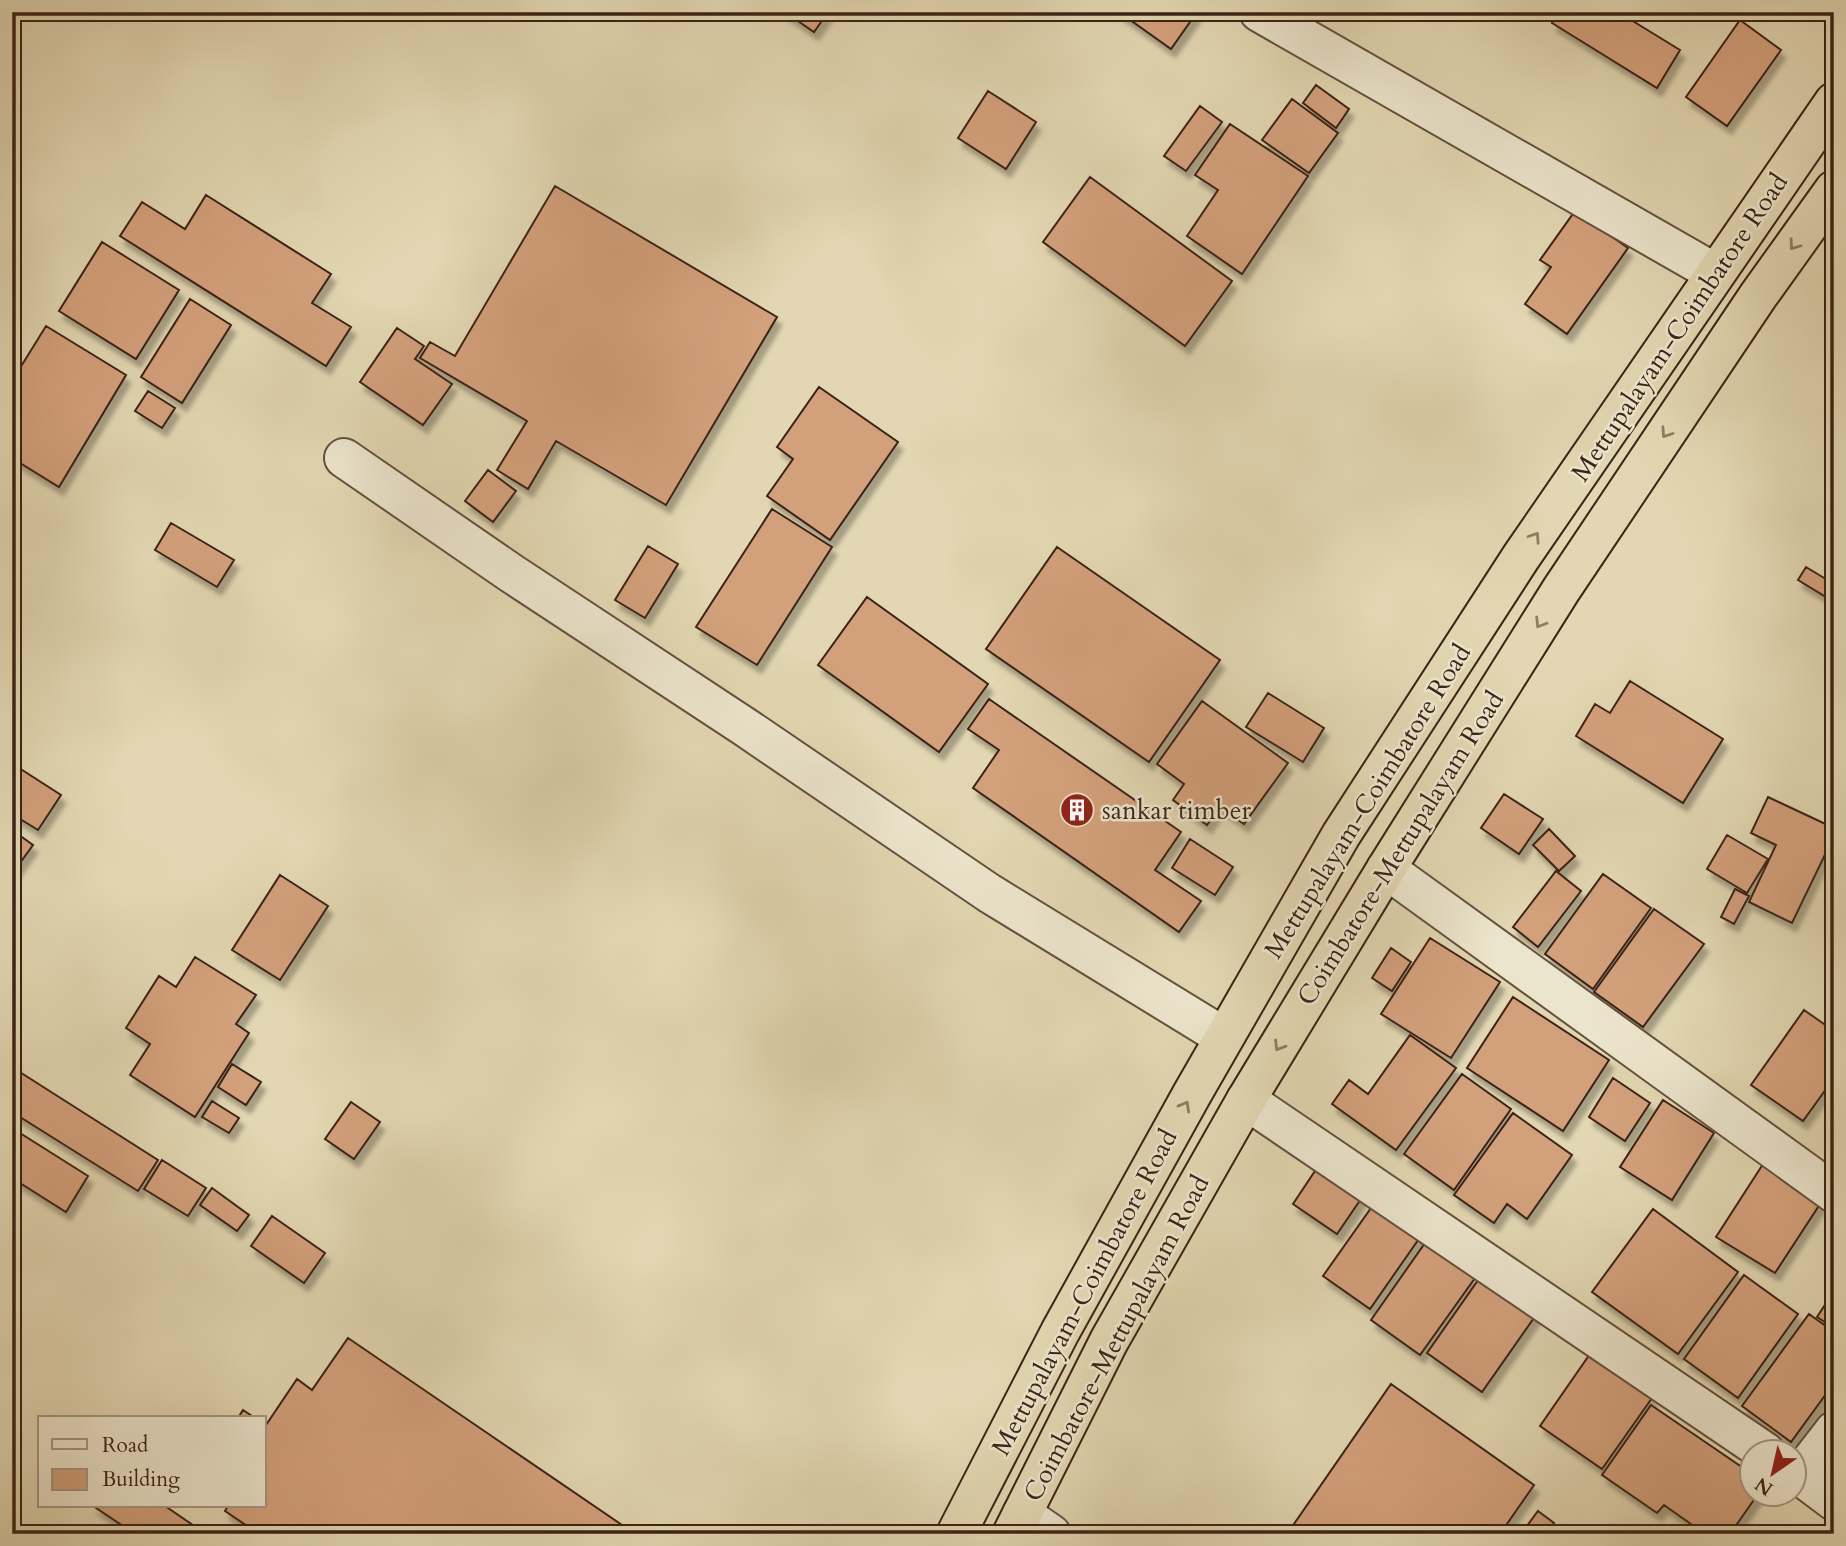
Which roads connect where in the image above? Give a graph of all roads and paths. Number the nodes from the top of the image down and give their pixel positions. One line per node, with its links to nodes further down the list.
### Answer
1 (1259, 12): 4 (street)
2 (1834, 102): 4 (highway, Mettupalayam-Coimbatore Road)
3 (1834, 190): 6 (highway, Coimbatore-Mettupalayam Road, one-way to 6)
4 (1715, 273): 7 (highway, Mettupalayam-Coimbatore Road, one-way to 4)
5 (344, 458): 7 (street)
6 (1386, 869): 8 (highway, Coimbatore-Mettupalayam Road, one-way to 8); 9 (street)
7 (1224, 1038): 16 (highway, Mettupalayam-Coimbatore Road, one-way to 7)
8 (1246, 1100): 11 (street); 15 (highway, Coimbatore-Mettupalayam Road)
9 (1834, 1193)
10 (1834, 1430): 12 (street)
11 (1746, 1438)
12 (1808, 1460)
13 (1808, 1481): 14 (street)
14 (1834, 1501)
15 (1028, 1527)
16 (956, 1534)

